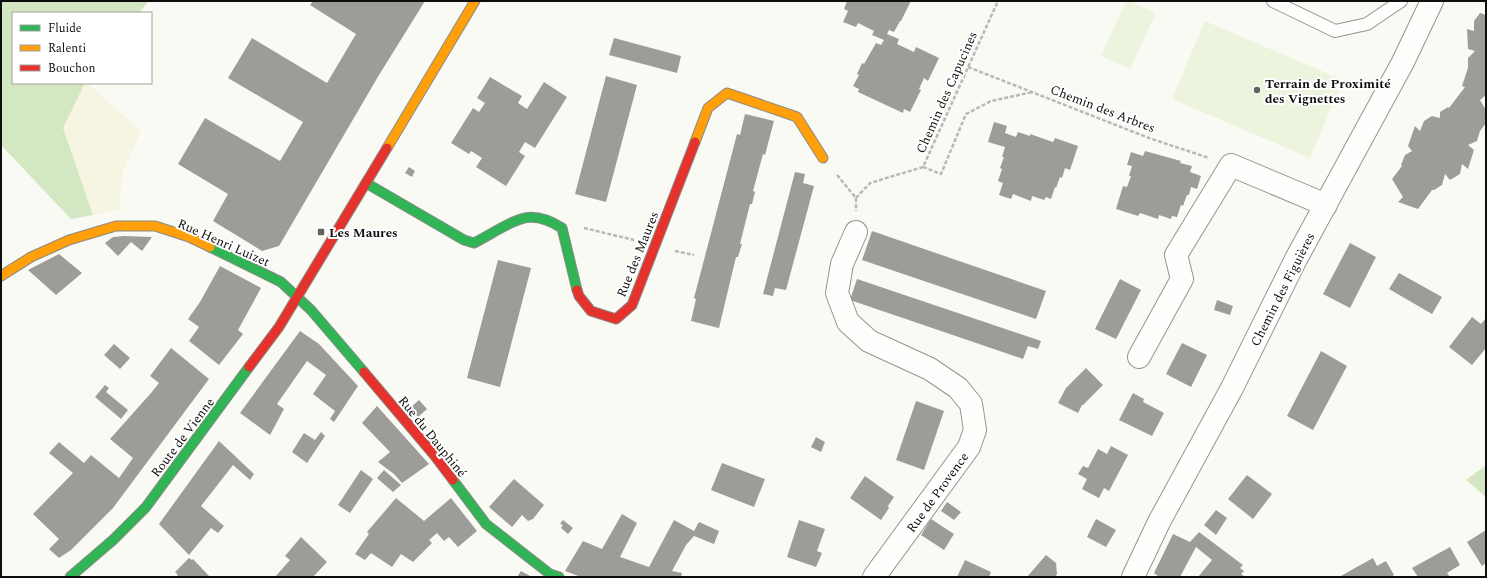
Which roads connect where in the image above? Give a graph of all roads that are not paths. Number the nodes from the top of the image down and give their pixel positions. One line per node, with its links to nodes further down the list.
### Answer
1 (475, 1): 6 (street, Route de Vienne)
2 (1272, 1): 3 (lane)
3 (1401, 1)
4 (1432, 1): 7 (street, Chemin des Figuières)
5 (823, 158): 6 (street, Rue des Maures)
6 (366, 183): 10 (street, Route de Vienne)
7 (1326, 205): 11 (street); 15 (street, Chemin des Figuières)
8 (856, 232): 14 (street, Rue de Provence)
9 (1, 276): 10 (street, Rue Henri Luizet)
10 (298, 296): 12 (street, Route de Vienne); 13 (street, Rue du Dauphiné)
11 (1139, 357)
12 (70, 577)
13 (559, 577)
14 (874, 577)
15 (1134, 577)

